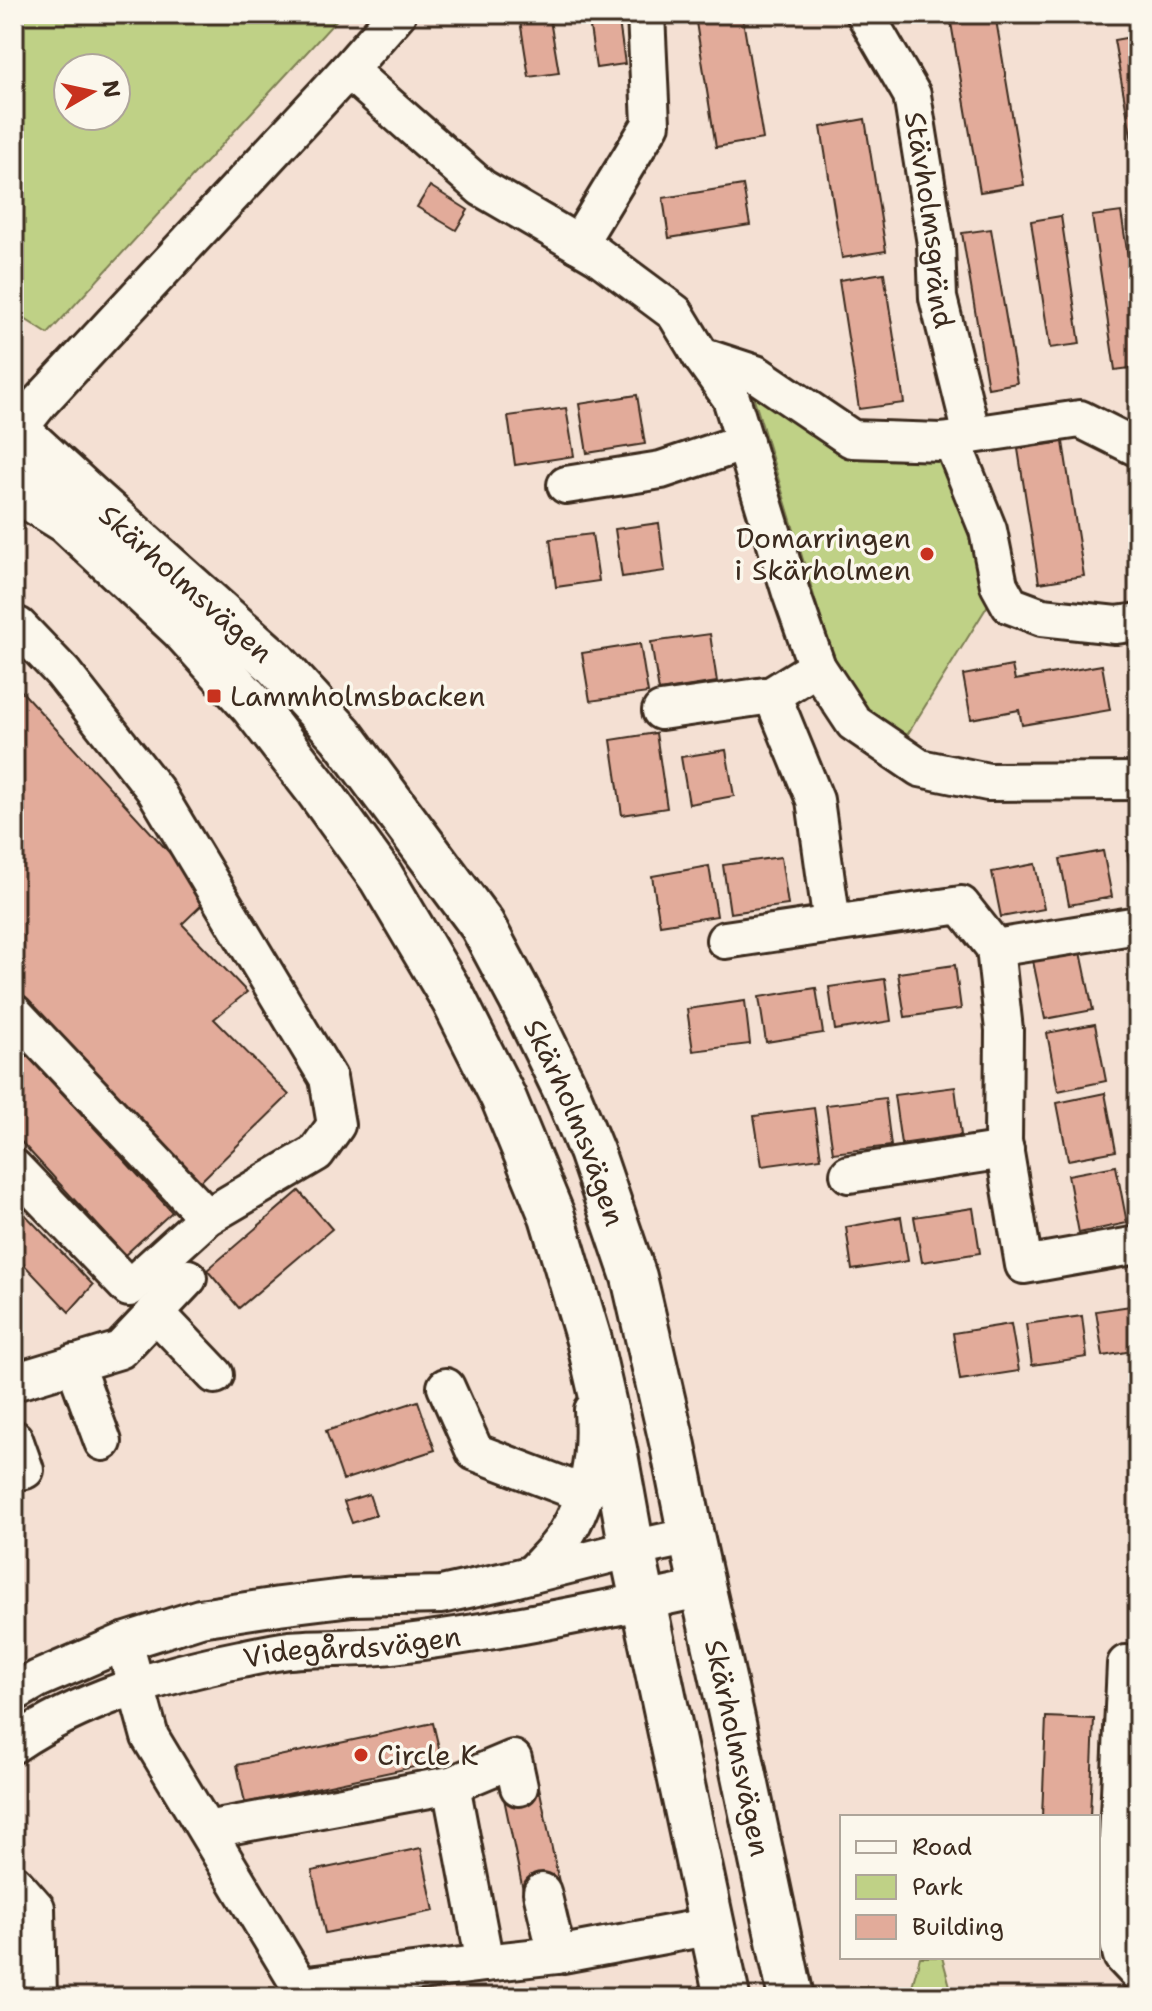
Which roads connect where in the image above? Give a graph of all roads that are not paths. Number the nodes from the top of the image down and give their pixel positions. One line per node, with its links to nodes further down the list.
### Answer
1 (397, 14): 4 (street)
2 (646, 14): 5 (street)
3 (865, 14): 8 (street, Stävholmsgränd)
4 (348, 70): 5 (street); 7 (street)
5 (578, 244): 6 (street)
6 (701, 356): 8 (street); 9 (street)
7 (15, 431): 38 (main road, Skärholmsvägen)
8 (962, 438): 10 (street); 13 (street, Stävholmsgränd)
9 (745, 442): 11 (street); 15 (street)
10 (1138, 448)
11 (566, 485)
12 (14, 488): 31 (main road, Skärholmsvägen)
13 (1138, 622)
14 (14, 625): 27 (street)
15 (817, 667): 16 (street); 18 (street)
16 (772, 695): 17 (street); 19 (street)
17 (661, 711)
18 (1138, 781)
19 (832, 924): 21 (street); 22 (street)
20 (1138, 925): 22 (street)
21 (725, 940)
22 (995, 948): 24 (street)
23 (14, 1013): 27 (street)
24 (1005, 1150): 26 (street); 28 (street)
25 (14, 1168): 27 (street)
26 (849, 1174)
27 (207, 1217)
28 (1138, 1245)
29 (188, 1278): 30 (street)
30 (155, 1312): 32 (street); 33 (street)
31 (589, 1340): 37 (street); 39 (main road, Skärholmsvägen)
32 (74, 1363): 34 (street); 36 (street)
33 (215, 1375)
34 (14, 1382)
35 (446, 1387): 37 (street)
36 (103, 1442)
37 (585, 1494): 40 (street)
38 (691, 1536): 39 (street, Videgårdsvägen); 41 (main road, Skärholmsvägen)
39 (632, 1549): 40 (street, Videgårdsvägen); 42 (main road, Skärholmsvägen)
40 (532, 1574): 43 (street, Videgårdsvägen)
41 (704, 1588): 42 (street, Videgårdsvägen); 59 (main road, Skärholmsvägen)
42 (643, 1601): 45 (street, Videgårdsvägen); 53 (main road, Skärholmsvägen)
43 (124, 1642): 45 (street); 46 (street, Videgårdsvägen)
44 (1126, 1664): 56 (street)
45 (137, 1686): 47 (street, Videgårdsvägen); 50 (street)
46 (14, 1693)
47 (14, 1744)
48 (451, 1785): 49 (street); 50 (street); 55 (street)
49 (519, 1787)
50 (206, 1830): 55 (street)
51 (14, 1883): 57 (street)
52 (542, 1892): 54 (street)
53 (712, 1926): 54 (street); 58 (main road, Skärholmsvägen)
54 (557, 1955): 55 (street)
55 (485, 1963)
56 (1138, 1973)
57 (38, 1997)
58 (727, 1997)
59 (791, 1997)

